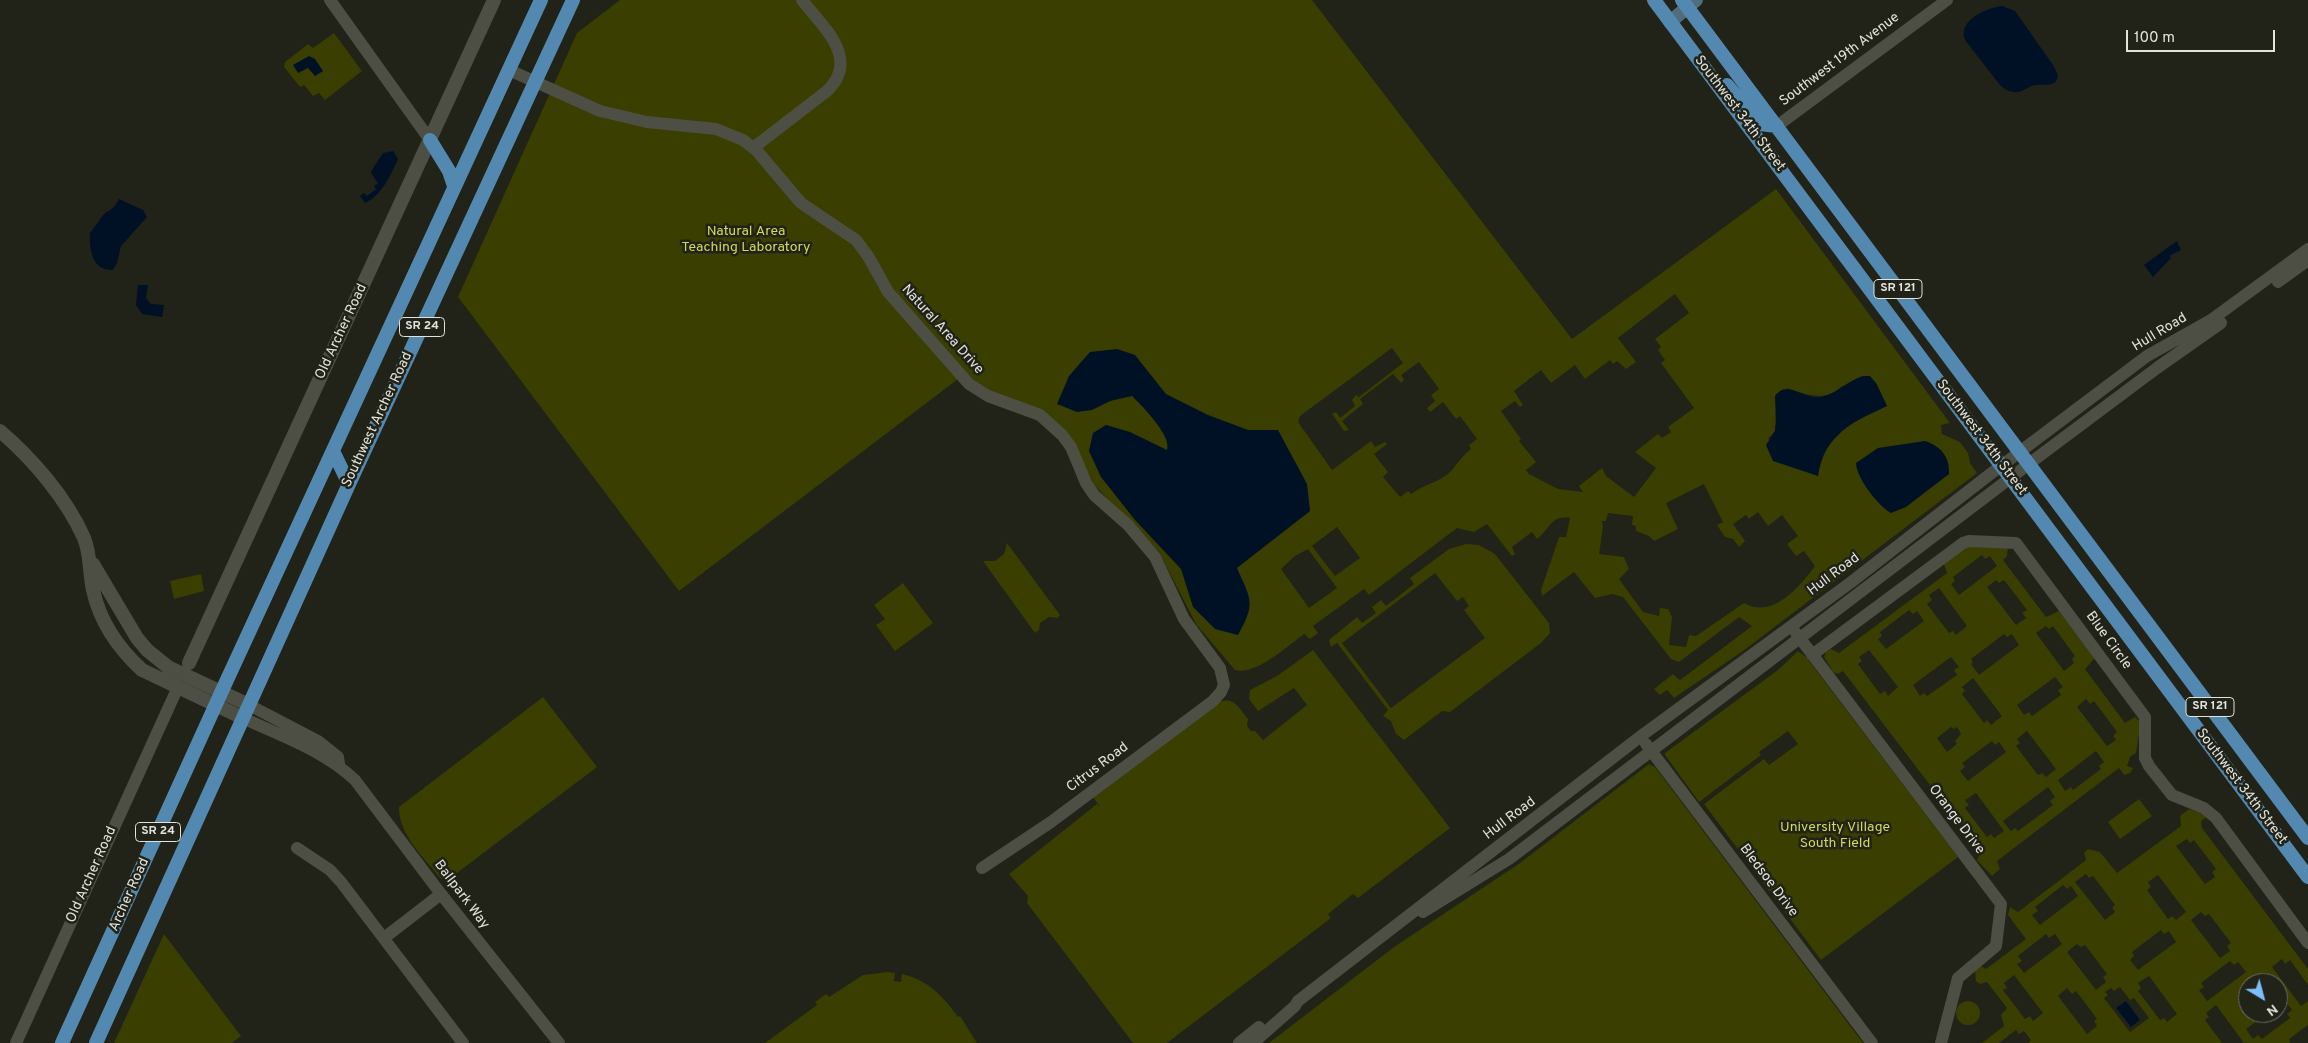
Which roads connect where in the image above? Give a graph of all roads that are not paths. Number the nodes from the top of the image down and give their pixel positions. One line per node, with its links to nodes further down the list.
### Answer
1 (330, 0): 14 (street)
2 (494, 0): 14 (street, Old Archer Road)
3 (542, 0): 10 (main road, Southwest Archer Road / SR 24)
4 (573, 0): 12 (main road, Southwest Archer Road / SR 24)
5 (802, 0): 15 (street)
6 (1654, 0): 9 (main road, Southwest 34th Street / SR 121)
7 (1947, 0): 13 (street, Southwest 19th Avenue)
8 (1688, 2): 9 (main road); 13 (main road, Southwest 34th Street / SR 121)
9 (1670, 22): 11 (main road, Southwest 34th Street / SR 121)
10 (509, 70): 12 (street, Natural Area Drive); 16 (main road, Southwest Archer Road / SR 24)
11 (1710, 74): 13 (main road); 23 (main road, Southwest 34th Street / SR 121)
12 (535, 82): 15 (street, Natural Area Drive); 25 (main road, Southwest Archer Road / SR 24)
13 (1777, 126): 21 (main road, Southwest 34th Street / SR 121)
14 (430, 140): 16 (main road); 30 (street, Old Archer Road)
15 (753, 148): 33 (street, Natural Area Drive)
16 (454, 186): 20 (main road, Southwest Archer Road / SR 24)
17 (2308, 249): 21 (street, Hull Road)
18 (2308, 260): 22 (street, Hull Road)
19 (0, 431): 26 (street)
20 (333, 452): 25 (main road); 35 (main road, Southwest Archer Road / SR 24)
21 (2020, 452): 22 (main road, Southwest 34th Street / SR 121); 23 (street, Hull Road)
22 (2029, 464): 24 (street, Hull Road); 42 (main road, Southwest 34th Street / SR 121)
23 (2002, 465): 24 (main road, Southwest 34th Street / SR 121); 27 (street, Hull Road)
24 (2011, 478): 28 (street, Hull Road); 45 (main road, Southwest 34th Street / SR 121)
25 (349, 484): 36 (main road, Southwest Archer Road / SR 24)
26 (91, 561): 31 (street); 34 (street)
27 (1791, 626): 28 (street, Orange Drive); 39 (street, Hull Road)
28 (1800, 638): 29 (street, Orange Drive); 40 (street, Hull Road)
29 (1812, 655): 49 (street, Blue Circle); 59 (street, Orange Drive)
30 (189, 663): 31 (street); 32 (street)
31 (171, 668): 32 (street)
32 (200, 681): 35 (street)
33 (1224, 684): 44 (street, Citrus Road)
34 (178, 688): 37 (street); 51 (street, Old Archer Road)
35 (222, 692): 36 (street); 37 (main road, Archer Road / SR 24)
36 (248, 705): 38 (main road, SR 24); 41 (street, Ballpark Way)
37 (216, 706): 38 (street); 52 (main road, Archer Road / SR 24)
38 (243, 718): 41 (street, Ballpark Way); 53 (main road, SR 24)
39 (1641, 736): 40 (street, Bledsoe Drive); 47 (street, Hull Road)
40 (1651, 750): 47 (street, Hull Road); 58 (street, Bledsoe Drive)
41 (339, 764): 46 (street, Ballpark Way)
42 (2308, 838)
43 (297, 848): 48 (street)
44 (982, 868)
45 (2308, 877)
46 (441, 894): 48 (street); 55 (street, Ballpark Way)
47 (1385, 935): 50 (street, Hull Road)
48 (384, 938): 54 (street)
49 (2308, 943)
50 (1298, 1001): 56 (street, Hull Road); 57 (street, Hull Road)
51 (16, 1043)
52 (62, 1043)
53 (96, 1043)
54 (463, 1043)
55 (559, 1043)
56 (1239, 1043)
57 (1253, 1043)
58 (1872, 1043)
59 (1941, 1043)

